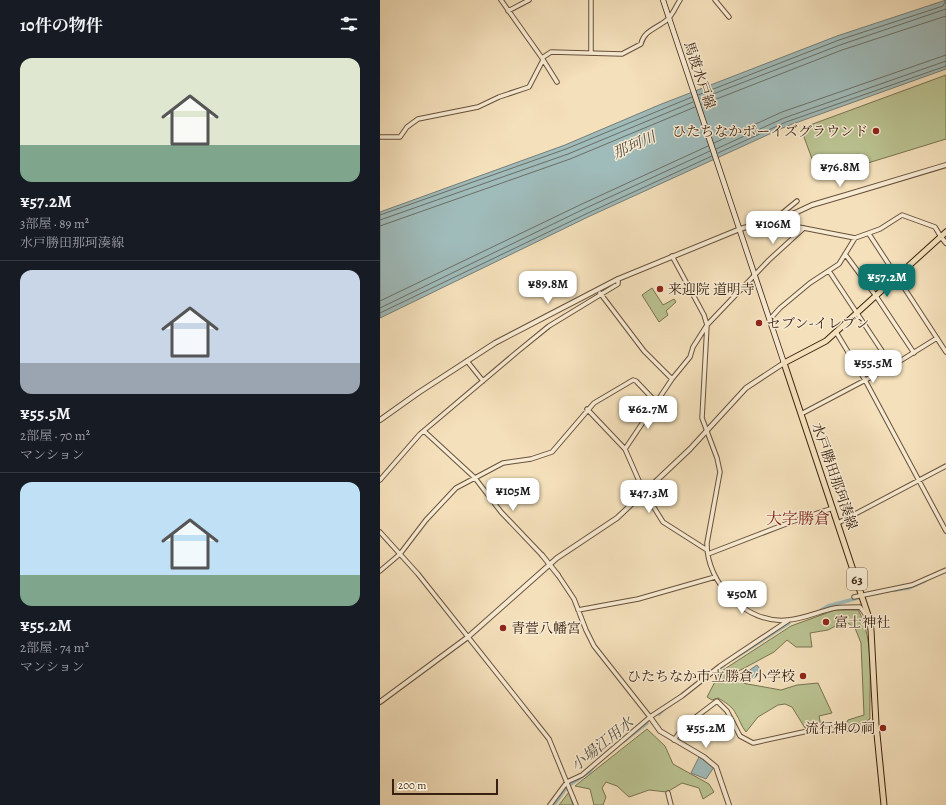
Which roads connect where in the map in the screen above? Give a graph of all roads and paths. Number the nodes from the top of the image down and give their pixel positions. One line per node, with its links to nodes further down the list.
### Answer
1 (500, 0): 7 (street)
2 (529, 0): 7 (street)
3 (591, 0): 10 (street)
4 (663, 0): 9 (main road, 馬渡水戸線)
5 (680, 0): 9 (street)
6 (715, 0): 8 (street)
7 (508, 11): 11 (street)
8 (729, 17)
9 (669, 18): 10 (street); 18 (main road, 馬渡水戸線)
10 (591, 53): 11 (street)
11 (543, 59): 12 (street); 13 (street)
12 (557, 82)
13 (380, 137)
14 (946, 165): 16 (street)
15 (797, 201): 16 (street)
16 (775, 219): 17 (street); 18 (street)
17 (804, 228): 22 (street); 27 (street)
18 (740, 229): 25 (street); 27 (main road, 馬渡水戸線)
19 (946, 232): 21 (main road)
20 (870, 234): 21 (street); 22 (street); 28 (street)
21 (941, 237): 23 (street); 28 (main road)
22 (855, 238): 24 (street)
23 (946, 243)
24 (845, 254): 26 (street); 31 (street)
25 (672, 256): 29 (street); 34 (street)
26 (829, 271): 32 (street); 33 (street)
27 (755, 275): 33 (main road, 馬渡水戸線); 34 (street)
28 (897, 276): 31 (main road); 36 (street)
29 (618, 279): 30 (street); 39 (street)
30 (600, 293): 42 (street); 44 (street)
31 (876, 296): 32 (main road); 38 (street)
32 (857, 313): 35 (main road); 41 (street)
33 (770, 319): 40 (main road, 馬渡水戸線)
34 (707, 325): 42 (street); 50 (street)
35 (836, 332): 40 (main road); 43 (street)
36 (937, 338): 37 (street); 38 (street)
37 (946, 352)
38 (914, 353): 41 (street)
39 (467, 361): 44 (street); 48 (street)
40 (784, 363): 47 (main road, 水戸勝田那珂湊線 / 63); 50 (street)
41 (892, 366): 43 (street)
42 (672, 379): 45 (street)
43 (865, 380): 47 (street); 55 (street)
44 (483, 381): 49 (street)
45 (656, 402): 46 (street); 51 (street)
46 (587, 410): 51 (street); 53 (street)
47 (801, 414): 57 (main road, 水戸勝田那珂湊線 / 63)
48 (380, 420)
49 (424, 431): 53 (street); 54 (street)
50 (705, 432): 56 (street); 61 (street)
51 (626, 449): 56 (street)
52 (946, 466): 55 (street)
53 (475, 478): 62 (street); 64 (street)
54 (380, 480)
55 (919, 480): 58 (street); 59 (street)
56 (645, 493): 61 (street); 65 (street)
57 (833, 508): 58 (main road, 水戸勝田那珂湊線 / 63); 63 (street)
58 (838, 523): 70 (main road, 水戸勝田那珂湊線 / 63)
59 (946, 531)
60 (380, 532): 62 (street)
61 (707, 550): 63 (street)
62 (400, 554): 67 (street); 75 (street)
63 (708, 554): 69 (street)
64 (542, 555): 65 (street)
65 (550, 564): 68 (street); 75 (street)
66 (946, 570): 70 (street)
67 (380, 571)
68 (558, 575): 72 (street)
69 (715, 576): 72 (street); 74 (street)
70 (862, 595): 71 (street); 73 (main road, 水戸勝田那珂湊線 / 63)
71 (854, 597)
72 (578, 610): 77 (street)
73 (869, 618): 74 (street); 78 (main road, 水戸勝田那珂湊線 / 63)
74 (789, 620): 77 (street)
75 (468, 637): 76 (street); 80 (street)
76 (380, 702)
77 (650, 717): 79 (street); 80 (street)
78 (876, 724): 79 (street); 86 (main road, 水戸勝田那珂湊線 / 63)
79 (674, 740): 85 (street)
80 (567, 782): 82 (street); 83 (street)
81 (668, 793): 84 (street)
82 (550, 805)
83 (576, 805)
84 (671, 805)
85 (729, 805)
86 (884, 805)

